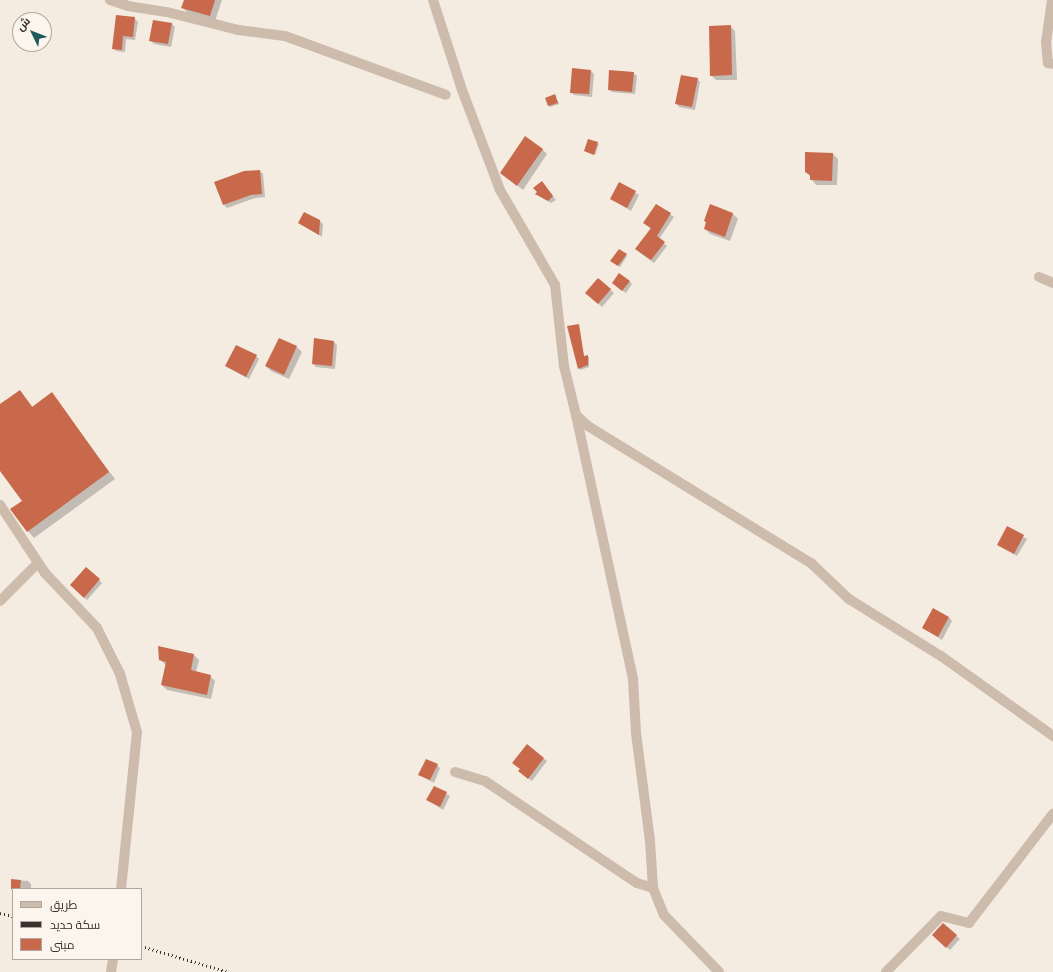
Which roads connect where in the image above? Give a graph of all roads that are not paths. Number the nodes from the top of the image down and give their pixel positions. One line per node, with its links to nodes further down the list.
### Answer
1 (110, 0): 5 (street)
2 (434, 0): 8 (street)
3 (1052, 0): 4 (street)
4 (1053, 64)
5 (446, 95)
6 (1039, 277): 7 (street)
7 (1053, 283)
8 (576, 415): 12 (street); 16 (street)
9 (0, 505): 10 (street)
10 (38, 563): 11 (street); 15 (street)
11 (0, 601)
12 (1053, 736)
13 (455, 772): 16 (street)
14 (1053, 814): 20 (street)
15 (121, 888)
16 (653, 888): 19 (street)
17 (113, 960): 18 (street)
18 (111, 972)
19 (720, 972)
20 (886, 972)

